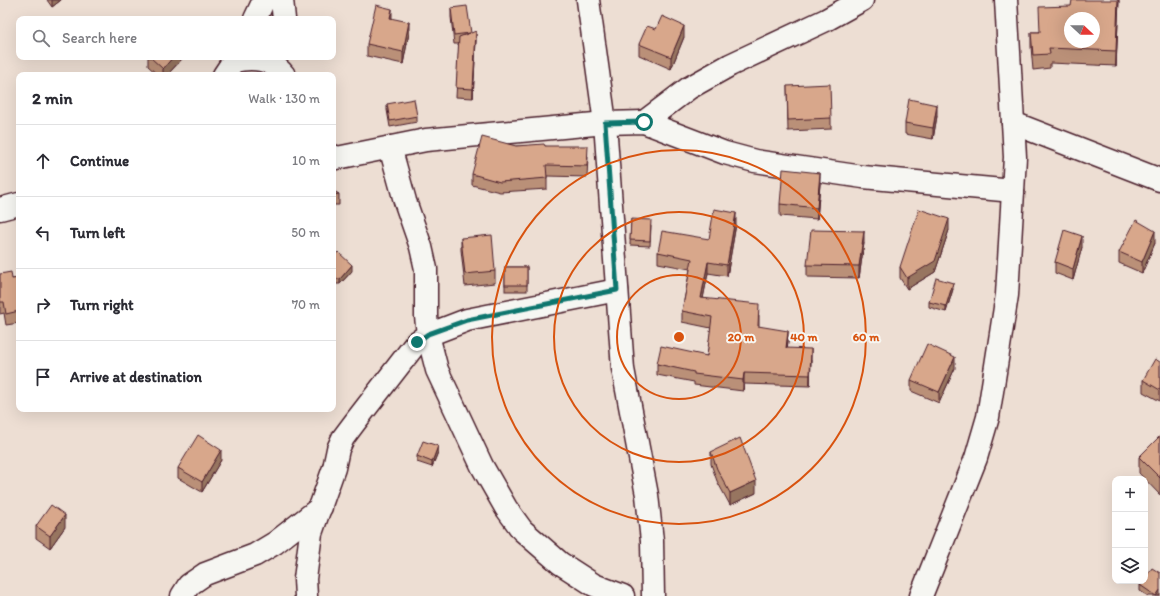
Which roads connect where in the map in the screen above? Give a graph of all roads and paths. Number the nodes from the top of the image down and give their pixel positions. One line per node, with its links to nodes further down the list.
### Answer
1 (264, 0): 6 (street)
2 (282, 0): 7 (street)
3 (588, 0): 16 (street)
4 (862, 0): 14 (street)
5 (1006, 0): 15 (street)
6 (256, 16)
7 (284, 16)
8 (253, 60): 11 (street)
9 (262, 60): 12 (street)
10 (288, 60): 13 (street)
11 (231, 64)
12 (281, 72)
13 (290, 72)
14 (644, 122): 16 (street); 20 (street)
15 (1013, 122): 19 (street); 20 (street)
16 (605, 123): 17 (street); 23 (street)
17 (390, 147): 18 (street); 24 (street)
18 (336, 158)
19 (1160, 180)
20 (1014, 191): 30 (street)
21 (16, 205): 22 (street)
22 (0, 209)
23 (617, 290): 24 (street); 29 (street)
24 (428, 334): 25 (street); 28 (street)
25 (320, 507): 26 (street); 27 (street)
26 (182, 596)
27 (306, 596)
28 (623, 596)
29 (653, 596)
30 (921, 596)

